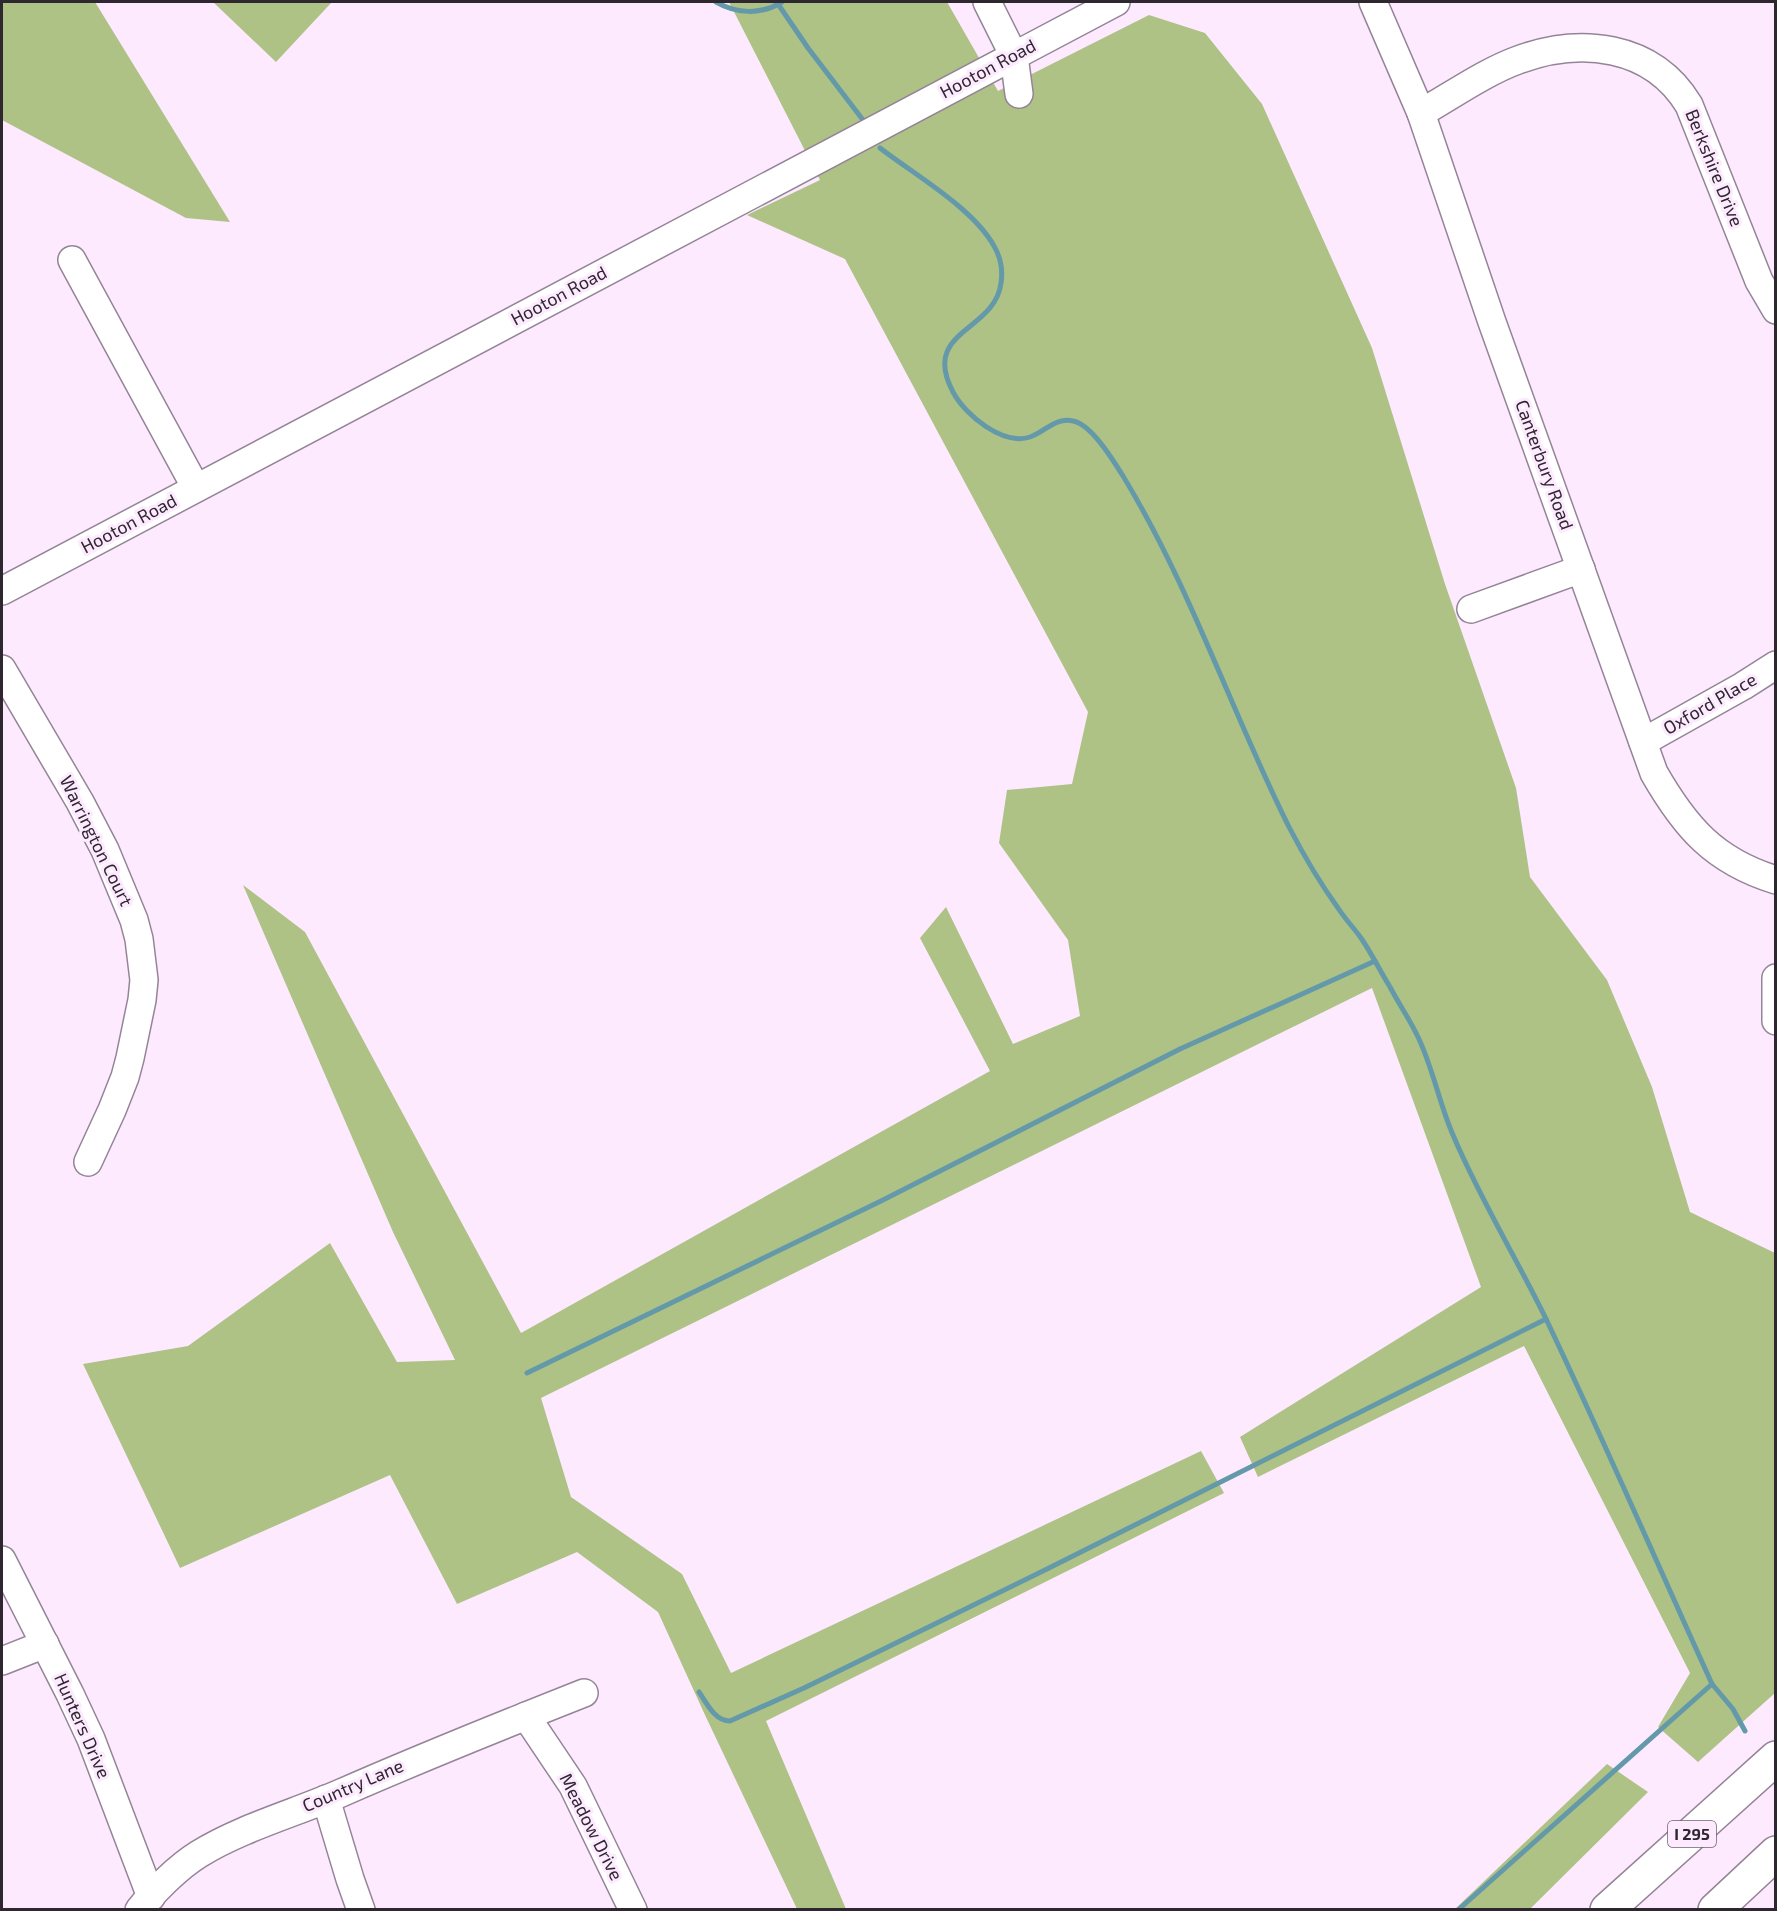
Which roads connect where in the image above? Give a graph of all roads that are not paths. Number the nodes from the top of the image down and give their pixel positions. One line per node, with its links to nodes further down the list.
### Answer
1 (987, 2): 4 (street)
2 (1116, 2): 4 (street, Hooton Road)
3 (1373, 2): 6 (street, Canterbury Road)
4 (1014, 56): 5 (street); 9 (street, Hooton Road)
5 (1018, 94)
6 (1421, 113): 8 (street, Berkshire Drive); 10 (street, Canterbury Road)
7 (72, 260): 9 (street)
8 (1776, 310)
9 (196, 488): 11 (street, Hooton Road)
10 (1581, 569): 12 (street); 15 (street, Canterbury Road)
11 (2, 591)
12 (1471, 609)
13 (1776, 665): 15 (street, Oxford Place)
14 (2, 669): 19 (street, Warrington Court)
15 (1643, 742): 16 (street, Canterbury Road)
16 (1776, 880)
17 (1776, 978): 18 (street)
18 (1776, 1021)
19 (88, 1162)
20 (2, 1560): 21 (street, Hunters Drive)
21 (45, 1644): 22 (street); 28 (street, Hunters Drive)
22 (2, 1661)
23 (584, 1693): 24 (street, Country Lane)
24 (526, 1716): 26 (street, Country Lane); 30 (street, Meadow Drive)
25 (1776, 1758): 31 (highway, I 295)
26 (326, 1799): 28 (street, Country Lane); 29 (street)
27 (1776, 1853): 32 (highway)
28 (145, 1903)
29 (362, 1910)
30 (633, 1910)
31 (1607, 1910)
32 (1715, 1910)

